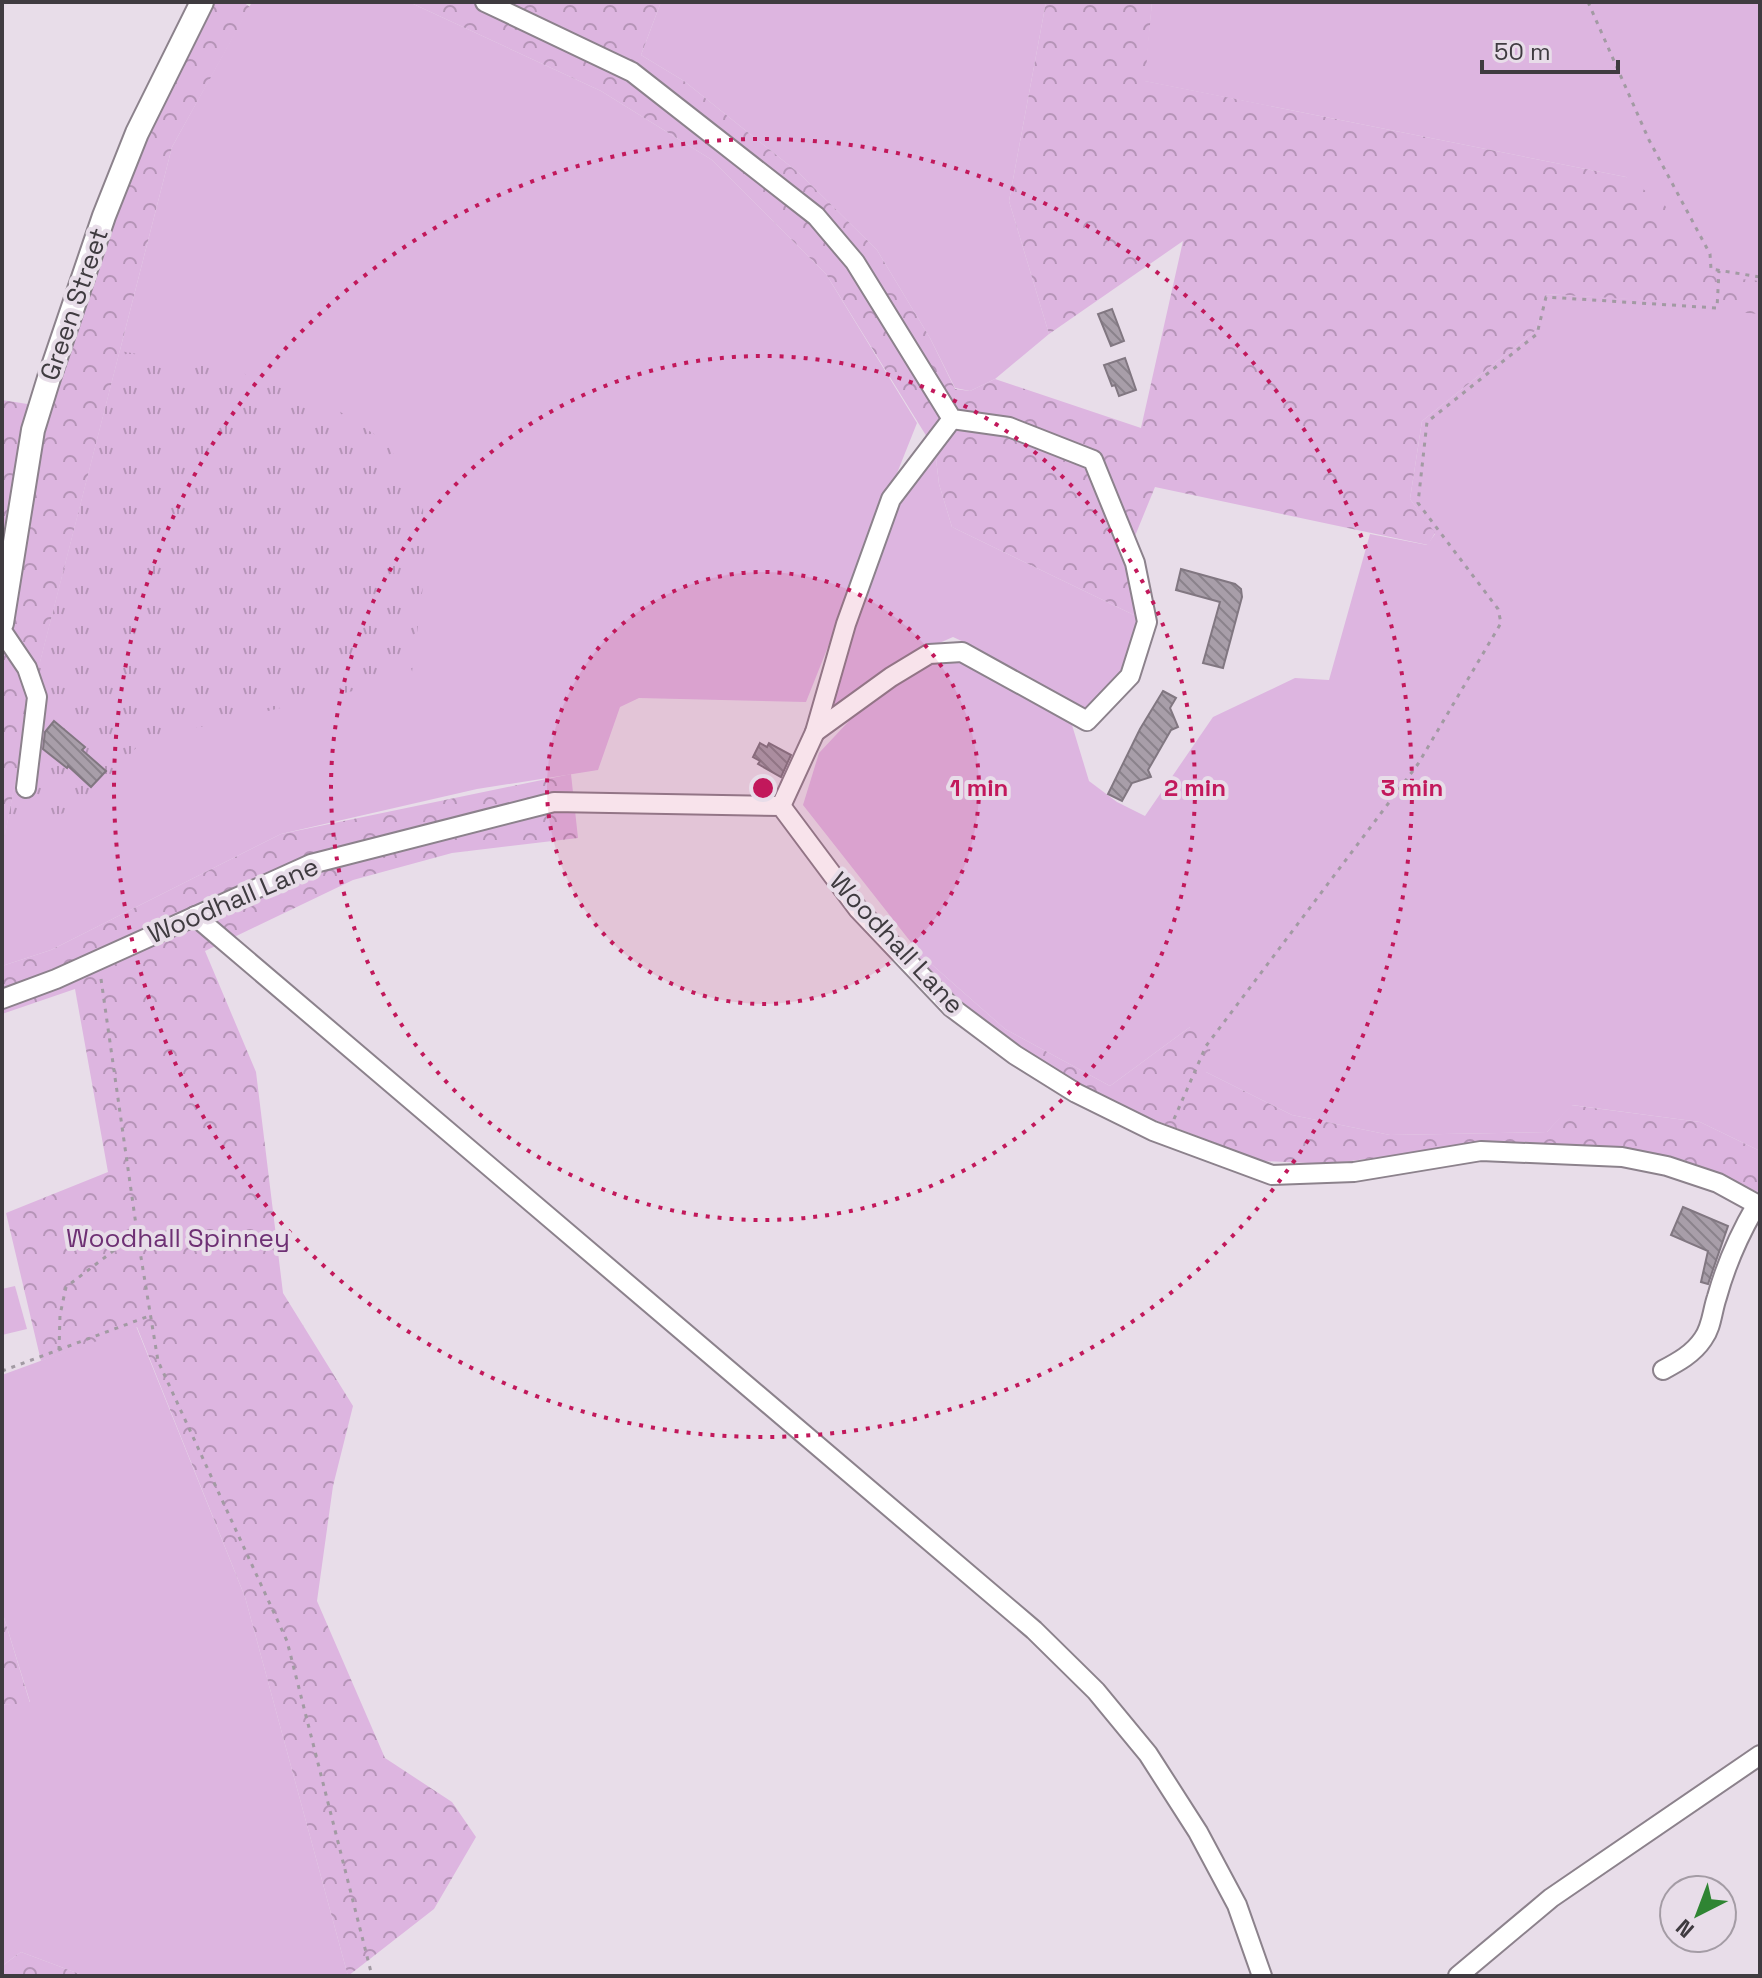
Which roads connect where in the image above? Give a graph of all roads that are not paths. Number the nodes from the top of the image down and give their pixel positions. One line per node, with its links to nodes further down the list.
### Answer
1 (202, 2): 4 (main road, Green Street)
2 (485, 2): 3 (street)
3 (952, 419): 6 (street); 6 (street)
4 (2, 623)
5 (2, 631): 7 (street)
6 (815, 732): 8 (street)
7 (26, 788)
8 (781, 806): 9 (street, Woodhall Lane); 11 (street, Woodhall Lane)
9 (195, 916): 10 (street, Woodhall Lane); 14 (street)
10 (2, 999)
11 (1758, 1205): 12 (street)
12 (1663, 1370)
13 (1760, 1755): 15 (street)
14 (1262, 1976)
15 (1458, 1976)

